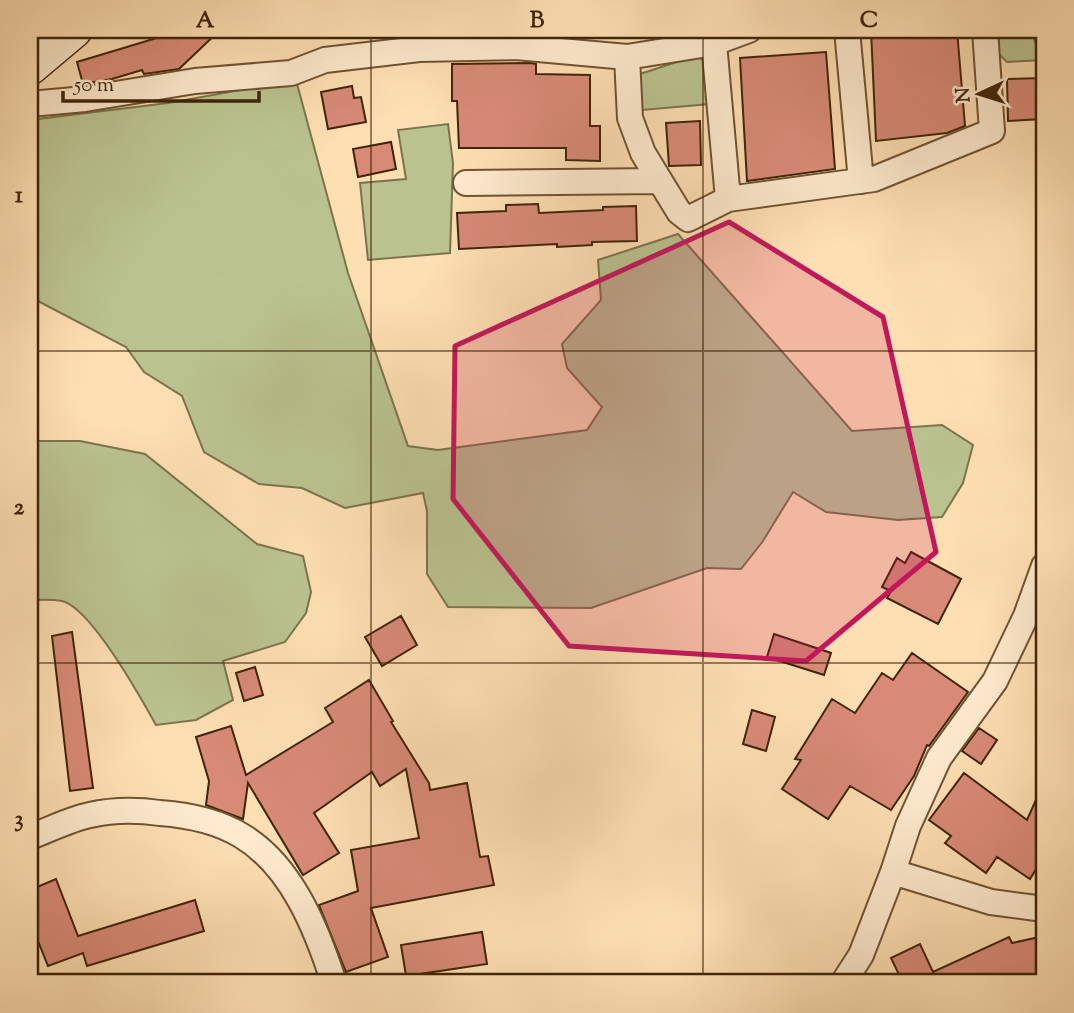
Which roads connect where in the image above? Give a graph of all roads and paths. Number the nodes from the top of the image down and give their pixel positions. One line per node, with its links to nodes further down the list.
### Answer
1 (74, 30): 7 (main road)
2 (748, 30): 5 (street)
3 (847, 30): 10 (street)
4 (985, 30): 10 (street)
5 (714, 43): 6 (street); 12 (street)
6 (627, 57): 8 (street); 9 (street)
7 (30, 68)
8 (30, 104)
9 (660, 181): 11 (street); 12 (street)
10 (861, 181): 12 (street)
11 (466, 183)
12 (728, 199)
13 (1044, 566): 15 (street)
14 (30, 837): 17 (street)
15 (893, 872): 16 (street); 18 (street)
16 (1044, 909)
17 (334, 983)
18 (843, 983)

